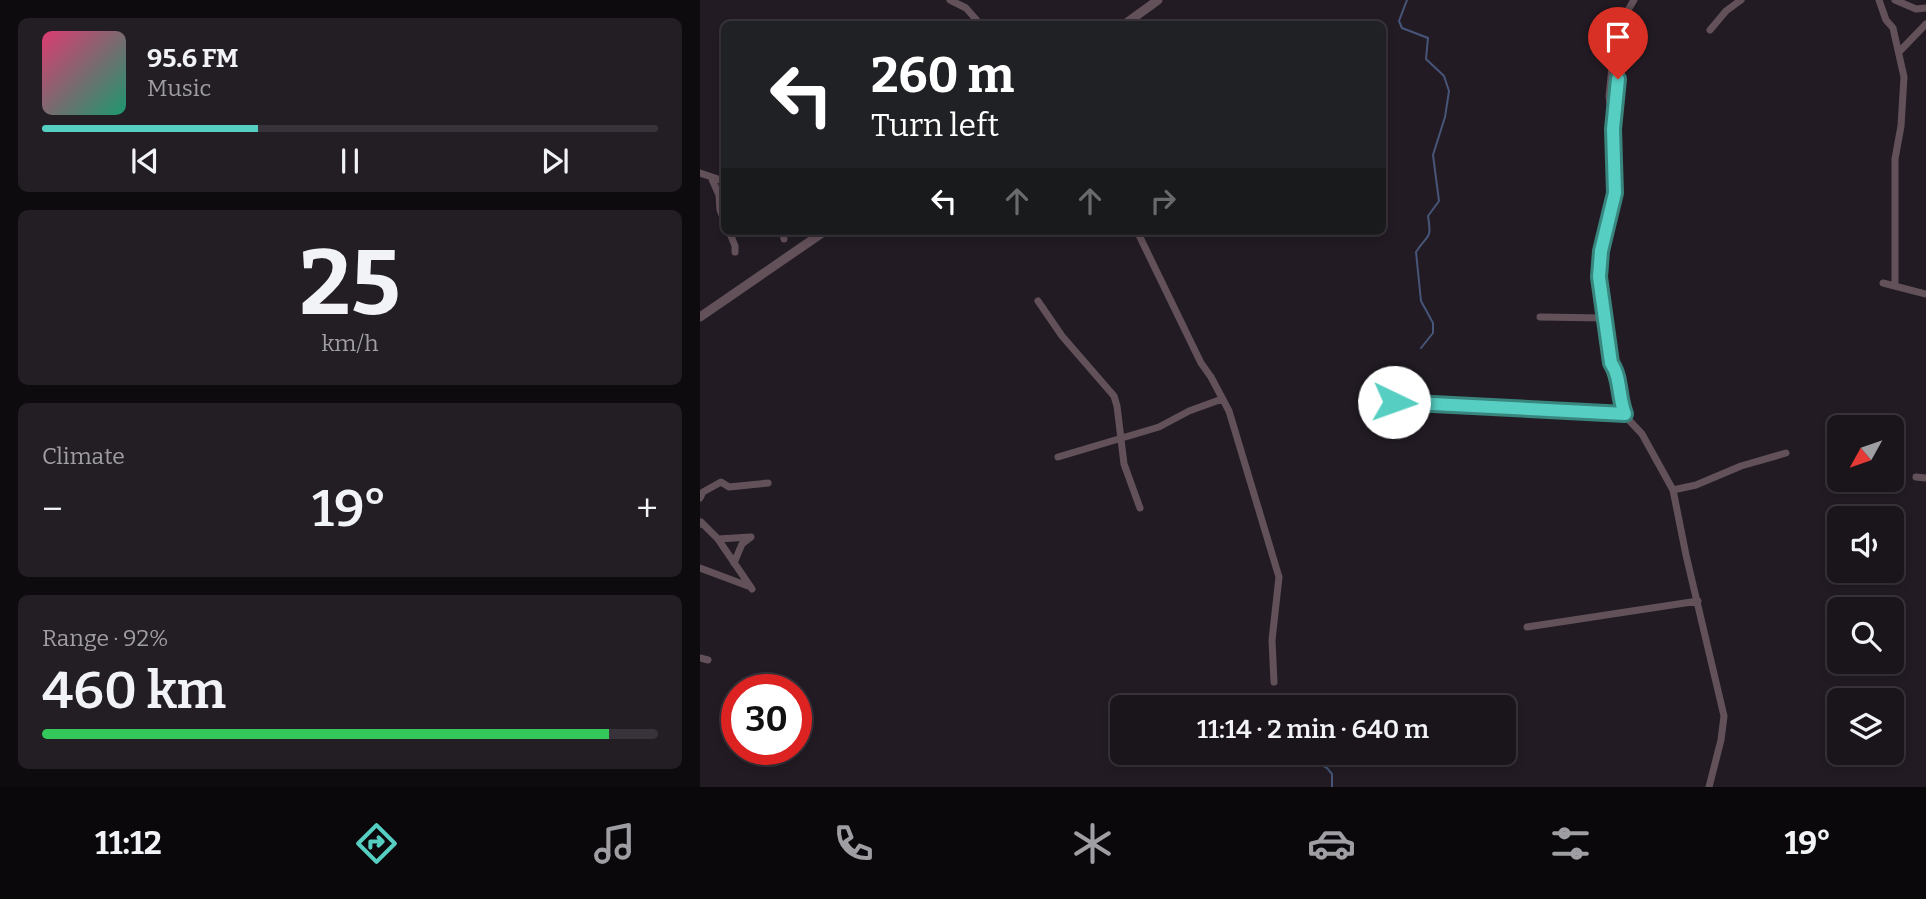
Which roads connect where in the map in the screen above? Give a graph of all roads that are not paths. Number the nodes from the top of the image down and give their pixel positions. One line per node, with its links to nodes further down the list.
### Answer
1 (950, 0): 8 (street)
2 (1158, 0): 9 (street)
3 (1634, 0): 27 (street)
4 (1741, 0): 11 (street)
5 (1879, 0): 12 (street)
6 (1895, 0): 7 (street)
7 (1926, 8)
8 (977, 21)
9 (1129, 21)
10 (1926, 24): 12 (street)
11 (1710, 30)
12 (1899, 52): 22 (street)
13 (700, 173): 14 (street)
14 (711, 177): 15 (street); 16 (street)
15 (721, 180)
16 (721, 212)
17 (731, 235): 20 (street)
18 (819, 235): 25 (street)
19 (1139, 235): 28 (street)
20 (735, 252)
21 (1883, 283): 22 (street)
22 (1895, 286): 23 (street)
23 (1926, 294)
24 (1038, 301): 31 (street)
25 (700, 317)
26 (1540, 317): 27 (street)
27 (1605, 318): 30 (street)
28 (1222, 399): 31 (street); 46 (street)
29 (1394, 402): 30 (street)
30 (1625, 414): 37 (street)
31 (1121, 439): 33 (street); 39 (street)
32 (1786, 453): 37 (street)
33 (1058, 457)
34 (1916, 477): 35 (street)
35 (1926, 478)
36 (768, 482): 38 (street)
37 (1673, 490): 44 (street)
38 (701, 494)
39 (1140, 508)
40 (701, 522): 41 (street)
41 (718, 540): 42 (street); 42 (street)
42 (734, 563): 43 (street)
43 (700, 568)
44 (1698, 601): 45 (street); 47 (street)
45 (1527, 628)
46 (1274, 682)
47 (1709, 787)

